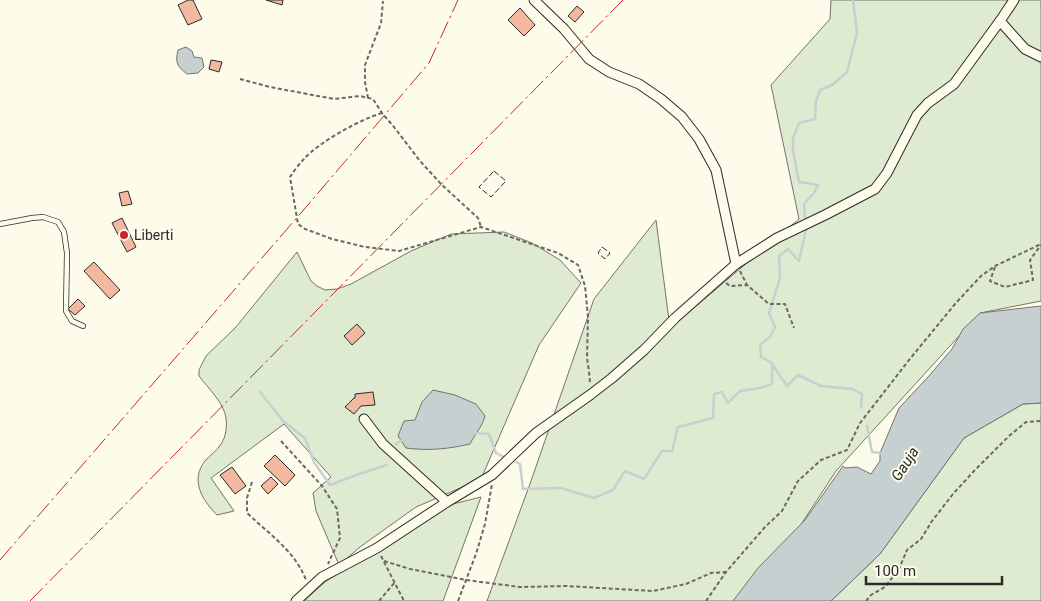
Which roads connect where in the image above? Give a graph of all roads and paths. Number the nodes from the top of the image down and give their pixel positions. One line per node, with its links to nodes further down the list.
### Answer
1 (534, 0): 12 (street)
2 (1014, 0): 4 (street)
3 (383, 1): 7 (path)
4 (1000, 21): 5 (street); 12 (street)
5 (1041, 56)
6 (240, 79): 7 (path)
7 (368, 98): 8 (path)
8 (382, 113): 10 (path); 10 (path)
9 (0, 224): 16 (lane)
10 (481, 227): 18 (path)
11 (1041, 245): 13 (path); 13 (path)
12 (736, 264): 14 (street); 15 (path)
13 (995, 266): 27 (path)
14 (720, 280): 15 (path); 18 (street)
15 (746, 285): 17 (path)
16 (83, 326)
17 (794, 328)
18 (590, 395): 22 (street)
19 (364, 419): 24 (street)
20 (1041, 421): 37 (path)
21 (281, 441): 28 (path)
22 (492, 475): 24 (street); 29 (path)
23 (252, 482): 31 (path)
24 (447, 502): 25 (street)
25 (377, 548): 26 (path); 28 (street)
26 (384, 561): 29 (path); 30 (path)
27 (726, 572): 29 (path); 36 (path)
28 (322, 577): 31 (street)
29 (466, 580): 35 (path)
30 (395, 582): 33 (path); 34 (path)
31 (306, 592): 32 (street)
32 (296, 601)
33 (379, 601)
34 (404, 601)
35 (458, 601)
36 (706, 601)
37 (866, 601)

